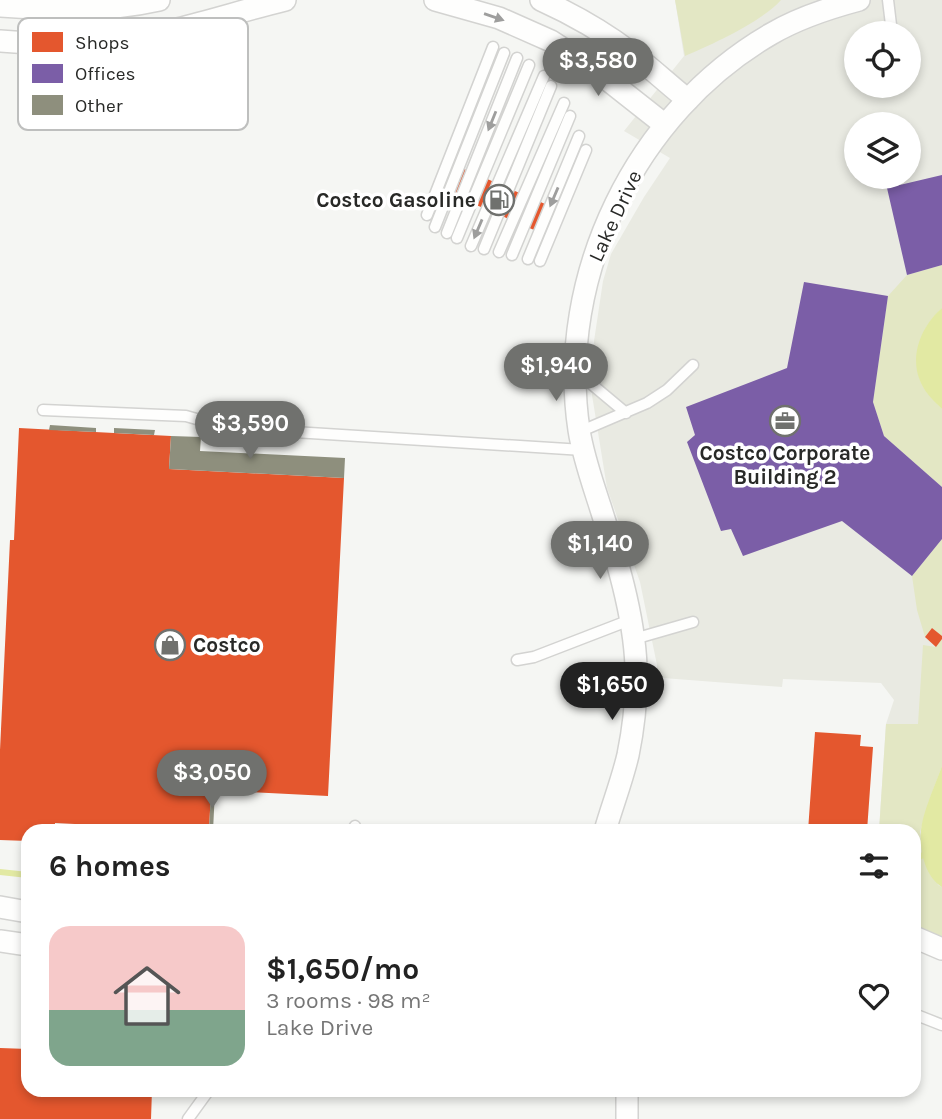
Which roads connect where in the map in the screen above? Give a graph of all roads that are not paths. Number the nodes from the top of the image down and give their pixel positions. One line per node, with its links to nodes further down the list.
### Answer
1 (159, 0): 7 (street)
2 (285, 0): 8 (street)
3 (435, 0): 21 (street, one-way to 21)
4 (541, 0): 18 (street)
5 (859, 0): 18 (street, Lake Drive)
6 (888, 0): 9 (lane)
7 (0, 6)
8 (218, 18)
9 (891, 21)
10 (0, 41): 11 (street)
11 (18, 42)
12 (493, 47): 24 (lane)
13 (504, 52): 25 (lane)
14 (517, 58): 15 (lane, one-way to 15)
15 (529, 65)
16 (544, 76): 26 (lane, one-way to 26)
17 (551, 86): 27 (lane)
18 (688, 100): 21 (street, Lake Drive)
19 (564, 103): 28 (lane)
20 (570, 116): 29 (lane)
21 (665, 125): 33 (street, Lake Drive)
22 (579, 136): 30 (lane, one-way to 30)
23 (586, 150): 31 (lane)
24 (427, 215)
25 (435, 227)
26 (471, 246)
27 (484, 249)
28 (499, 252)
29 (512, 255)
30 (528, 259)
31 (540, 261)
32 (693, 365): 35 (lane)
33 (576, 371): 35 (lane); 36 (street, Lake Drive)
34 (43, 410): 36 (lane)
35 (626, 413): 36 (lane)
36 (581, 441): 38 (street, Lake Drive)
37 (693, 622): 38 (lane)
38 (632, 629): 39 (lane); 40 (street, Lake Drive)
39 (517, 660)
40 (607, 824)
41 (0, 908): 42 (street)
42 (21, 911)
43 (921, 940): 46 (street)
44 (0, 941): 45 (street)
45 (21, 944)
46 (942, 949)
47 (921, 1016): 48 (lane)
48 (941, 1023)
49 (204, 1097): 51 (lane)
50 (627, 1097): 52 (street)
51 (188, 1119)
52 (627, 1119)

